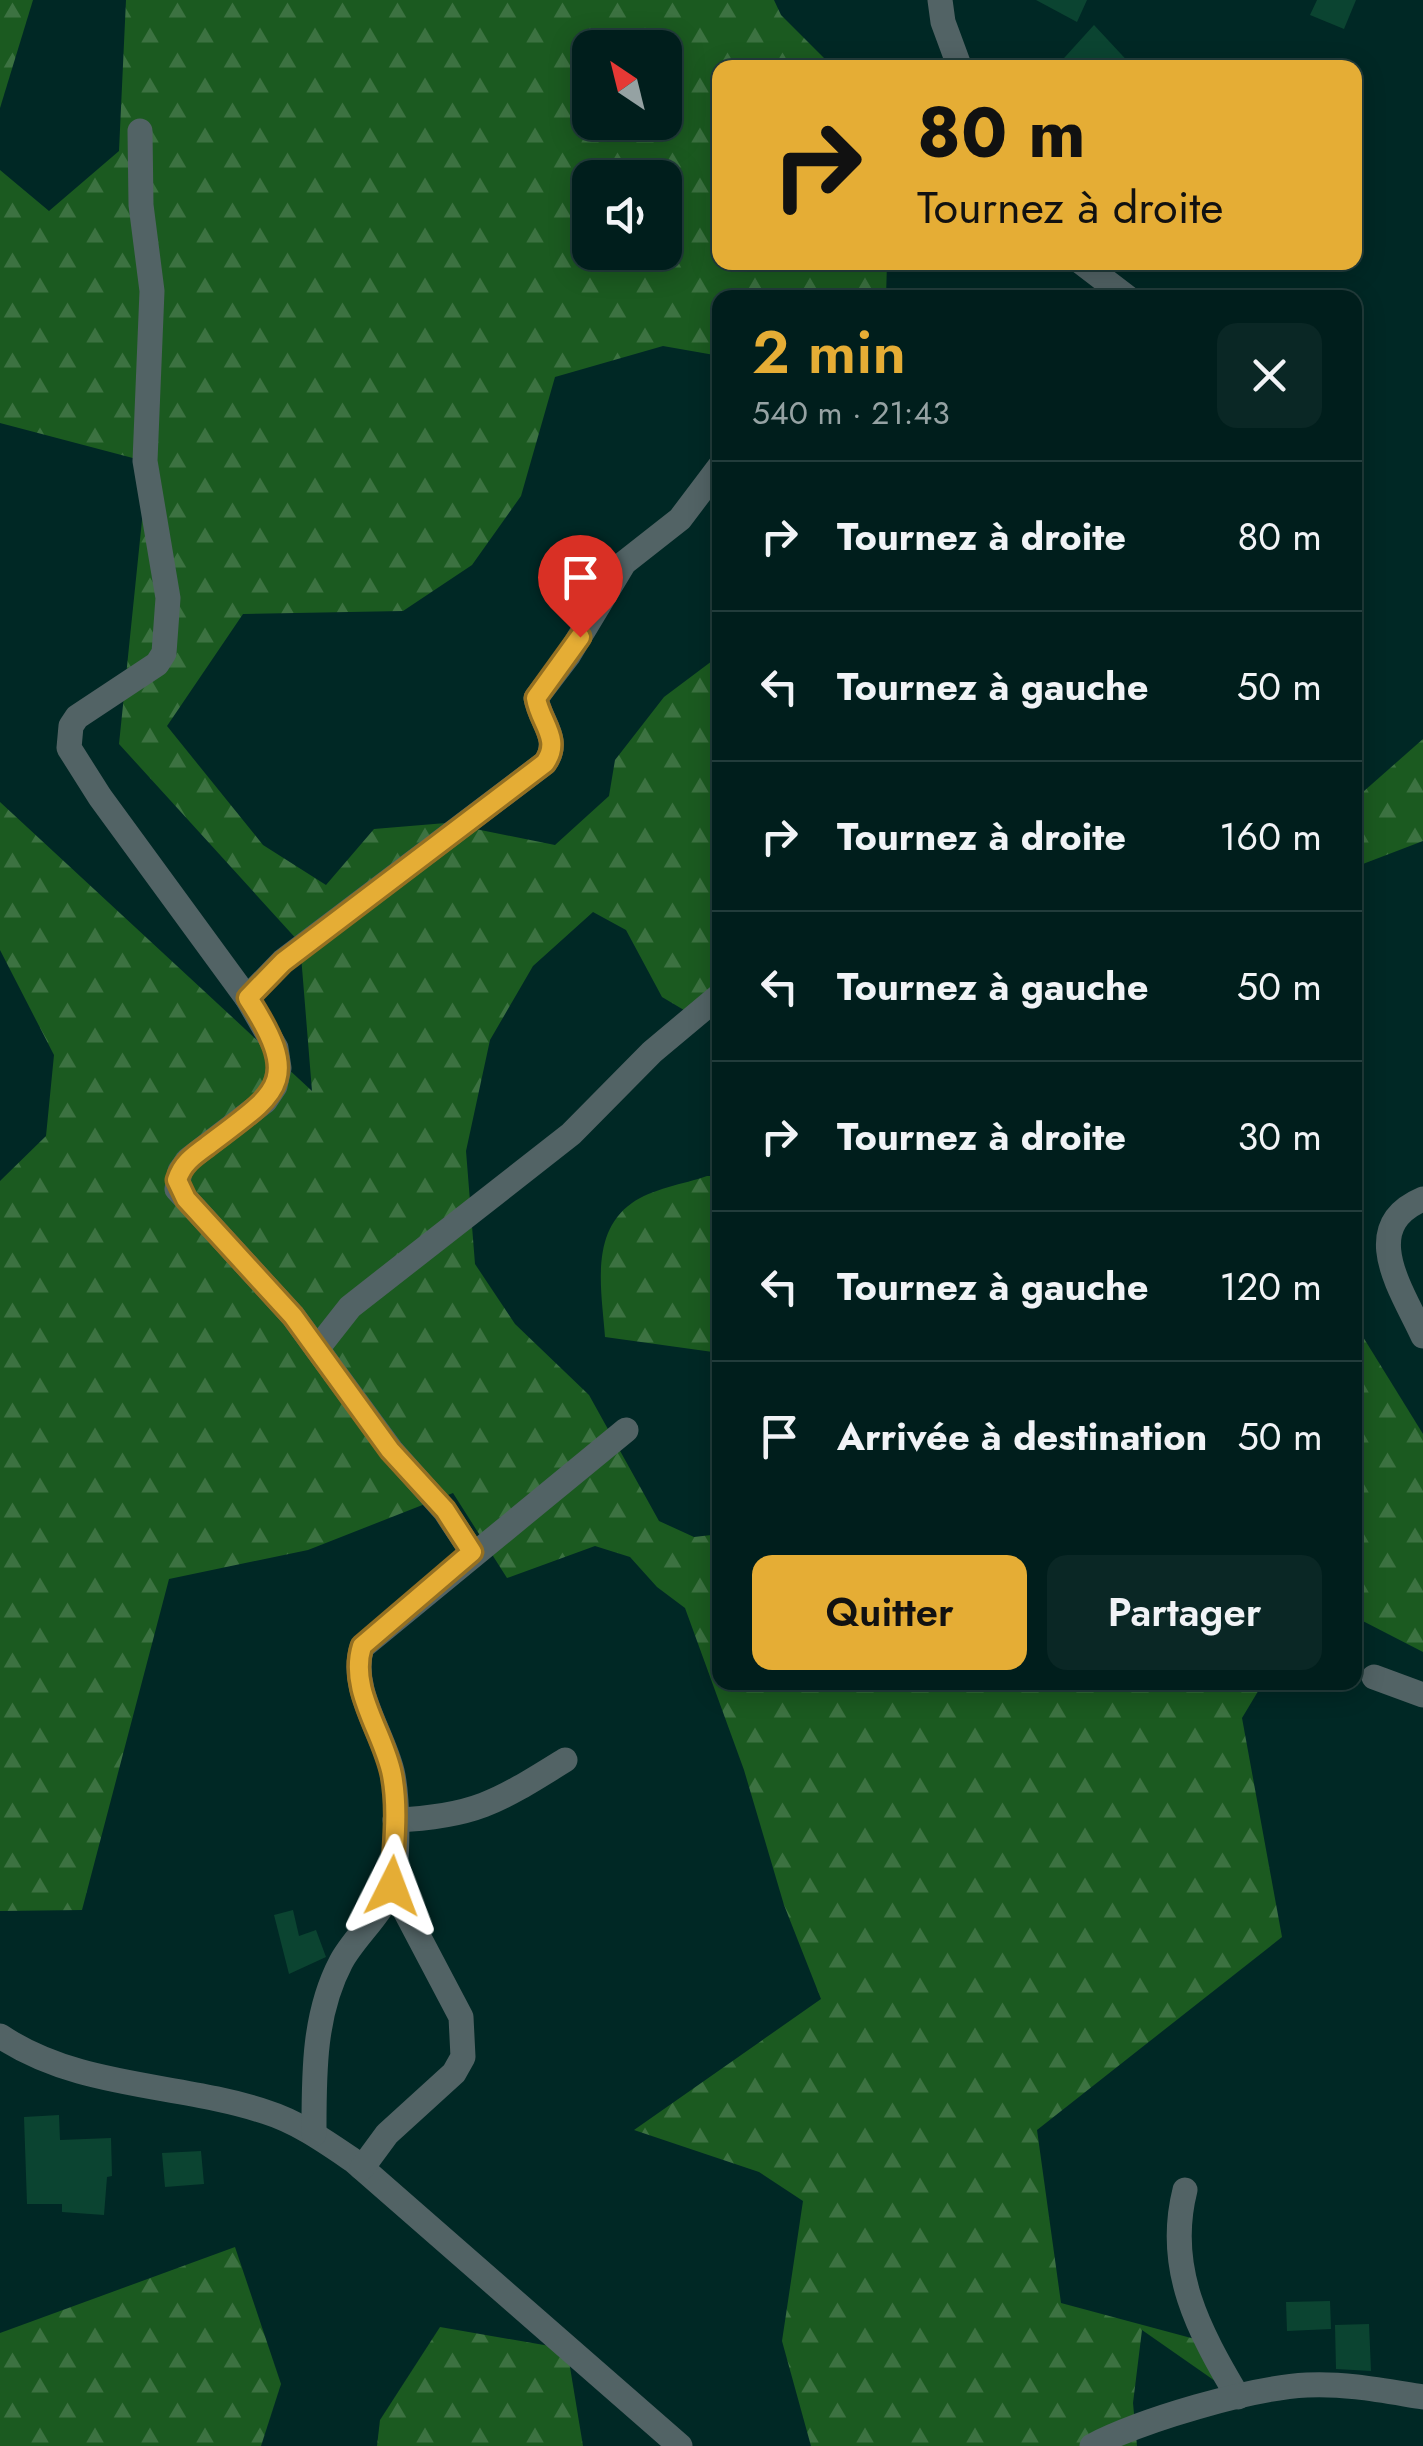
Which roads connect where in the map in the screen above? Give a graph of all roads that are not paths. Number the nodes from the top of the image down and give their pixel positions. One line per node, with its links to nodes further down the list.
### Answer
1 (940, 0): 2 (street)
2 (957, 60)
3 (140, 131): 7 (street)
4 (1092, 270): 5 (street)
5 (1118, 290)
6 (712, 477): 7 (street)
7 (248, 998): 11 (street)
8 (712, 1002): 11 (street)
9 (1423, 1199): 10 (street)
10 (1423, 1336)
11 (317, 1349): 13 (street)
12 (626, 1430): 13 (street)
13 (472, 1552): 17 (street)
14 (1374, 1677): 15 (street)
15 (1423, 1695)
16 (565, 1760): 17 (street)
17 (395, 1820): 18 (street)
18 (392, 1886): 20 (street); 21 (street)
19 (0, 2036): 20 (street)
20 (314, 2134): 21 (street)
21 (362, 2168): 25 (street)
22 (1184, 2190): 23 (street)
23 (1238, 2397): 24 (street); 26 (street)
24 (1423, 2397)
25 (680, 2446)
26 (1092, 2446)

